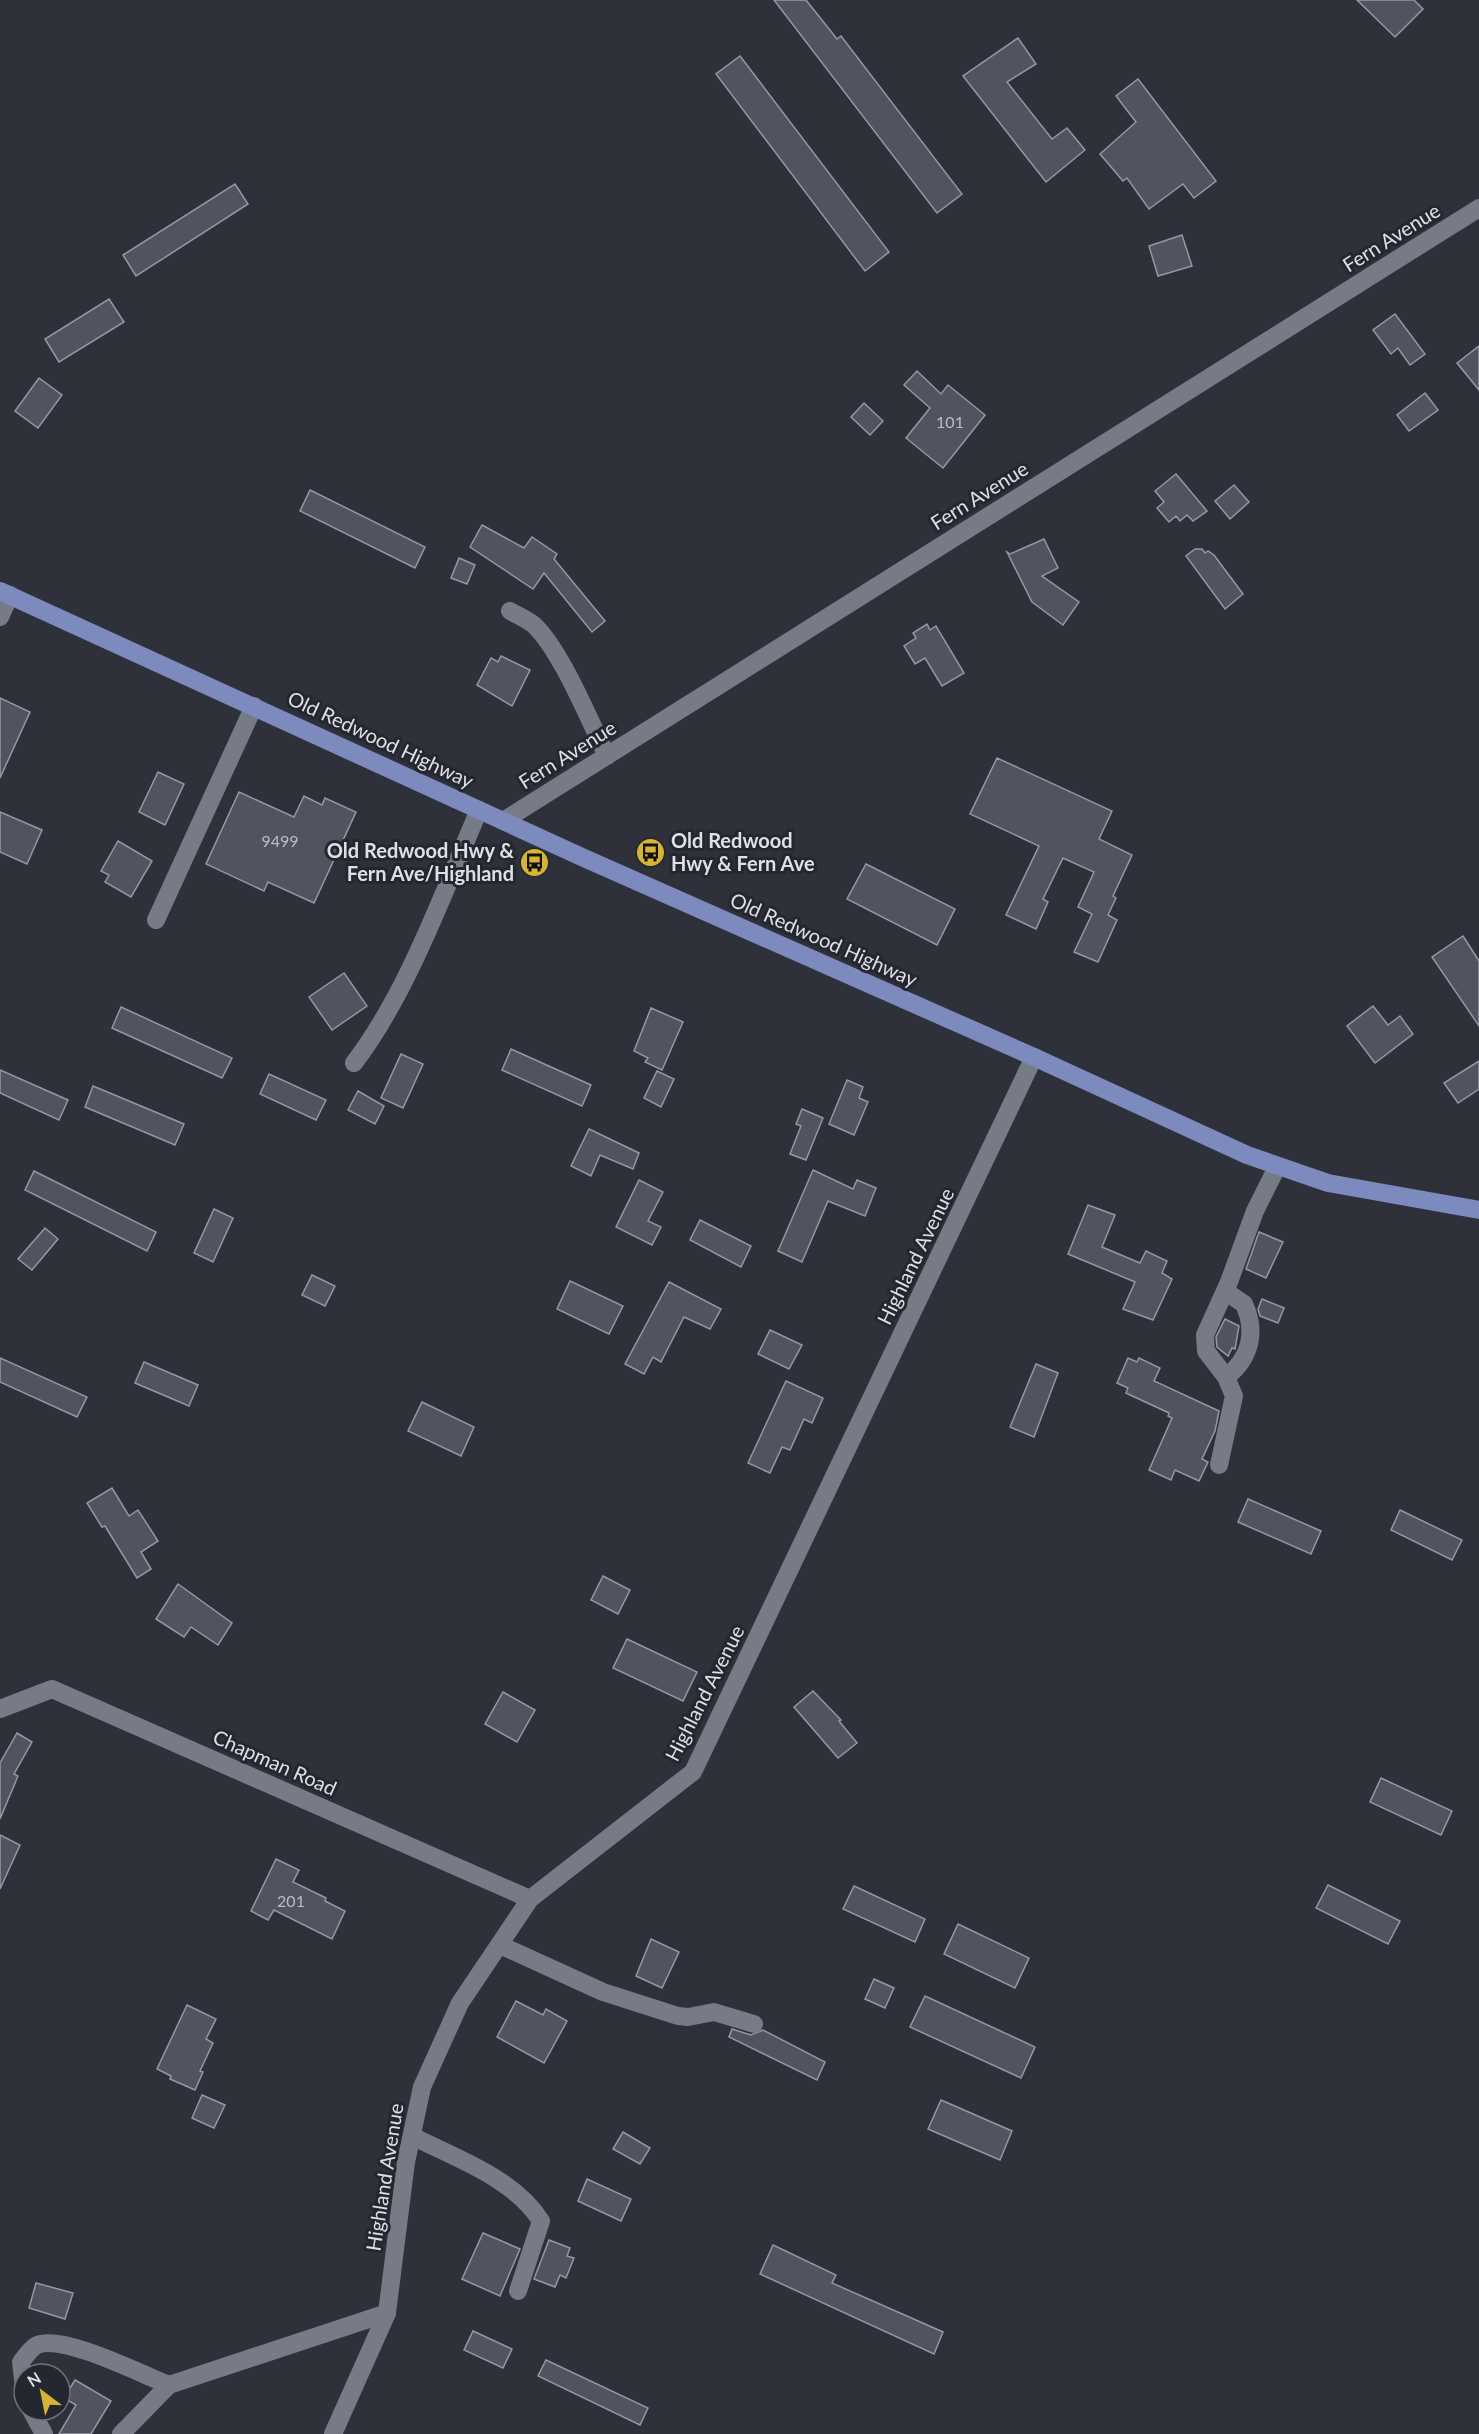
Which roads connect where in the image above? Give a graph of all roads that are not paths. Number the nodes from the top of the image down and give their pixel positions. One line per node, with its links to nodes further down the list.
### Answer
1 (1479, 208): 6 (street, Fern Avenue)
2 (5, 593): 4 (street); 5 (main road, Old Redwood Highway)
3 (510, 611): 6 (street)
4 (0, 617)
5 (255, 706): 7 (main road, Old Redwood Highway); 9 (street)
6 (607, 756): 8 (street, Fern Avenue)
7 (479, 810): 8 (main road, Old Redwood Highway); 11 (street)
8 (503, 821): 10 (main road, Old Redwood Highway)
9 (156, 920)
10 (1034, 1057): 12 (main road, Old Redwood Highway); 18 (street, Highland Avenue)
11 (354, 1063)
12 (1277, 1167): 13 (main road, Old Redwood Highway); 14 (street)
13 (1479, 1210)
14 (1225, 1291): 15 (street); 15 (street)
15 (1226, 1377): 16 (street)
16 (1219, 1465)
17 (0, 1709): 18 (street, Chapman Road)
18 (530, 1899): 19 (street, Highland Avenue)
19 (500, 1945): 20 (street); 21 (street, Highland Avenue)
20 (754, 2024)
21 (411, 2136): 22 (street); 23 (street, Highland Avenue)
22 (518, 2291)
23 (387, 2313): 25 (street); 27 (street, Highland Avenue)
24 (21, 2362): 25 (street)
25 (169, 2385): 26 (street)
26 (121, 2434)
27 (333, 2434)

